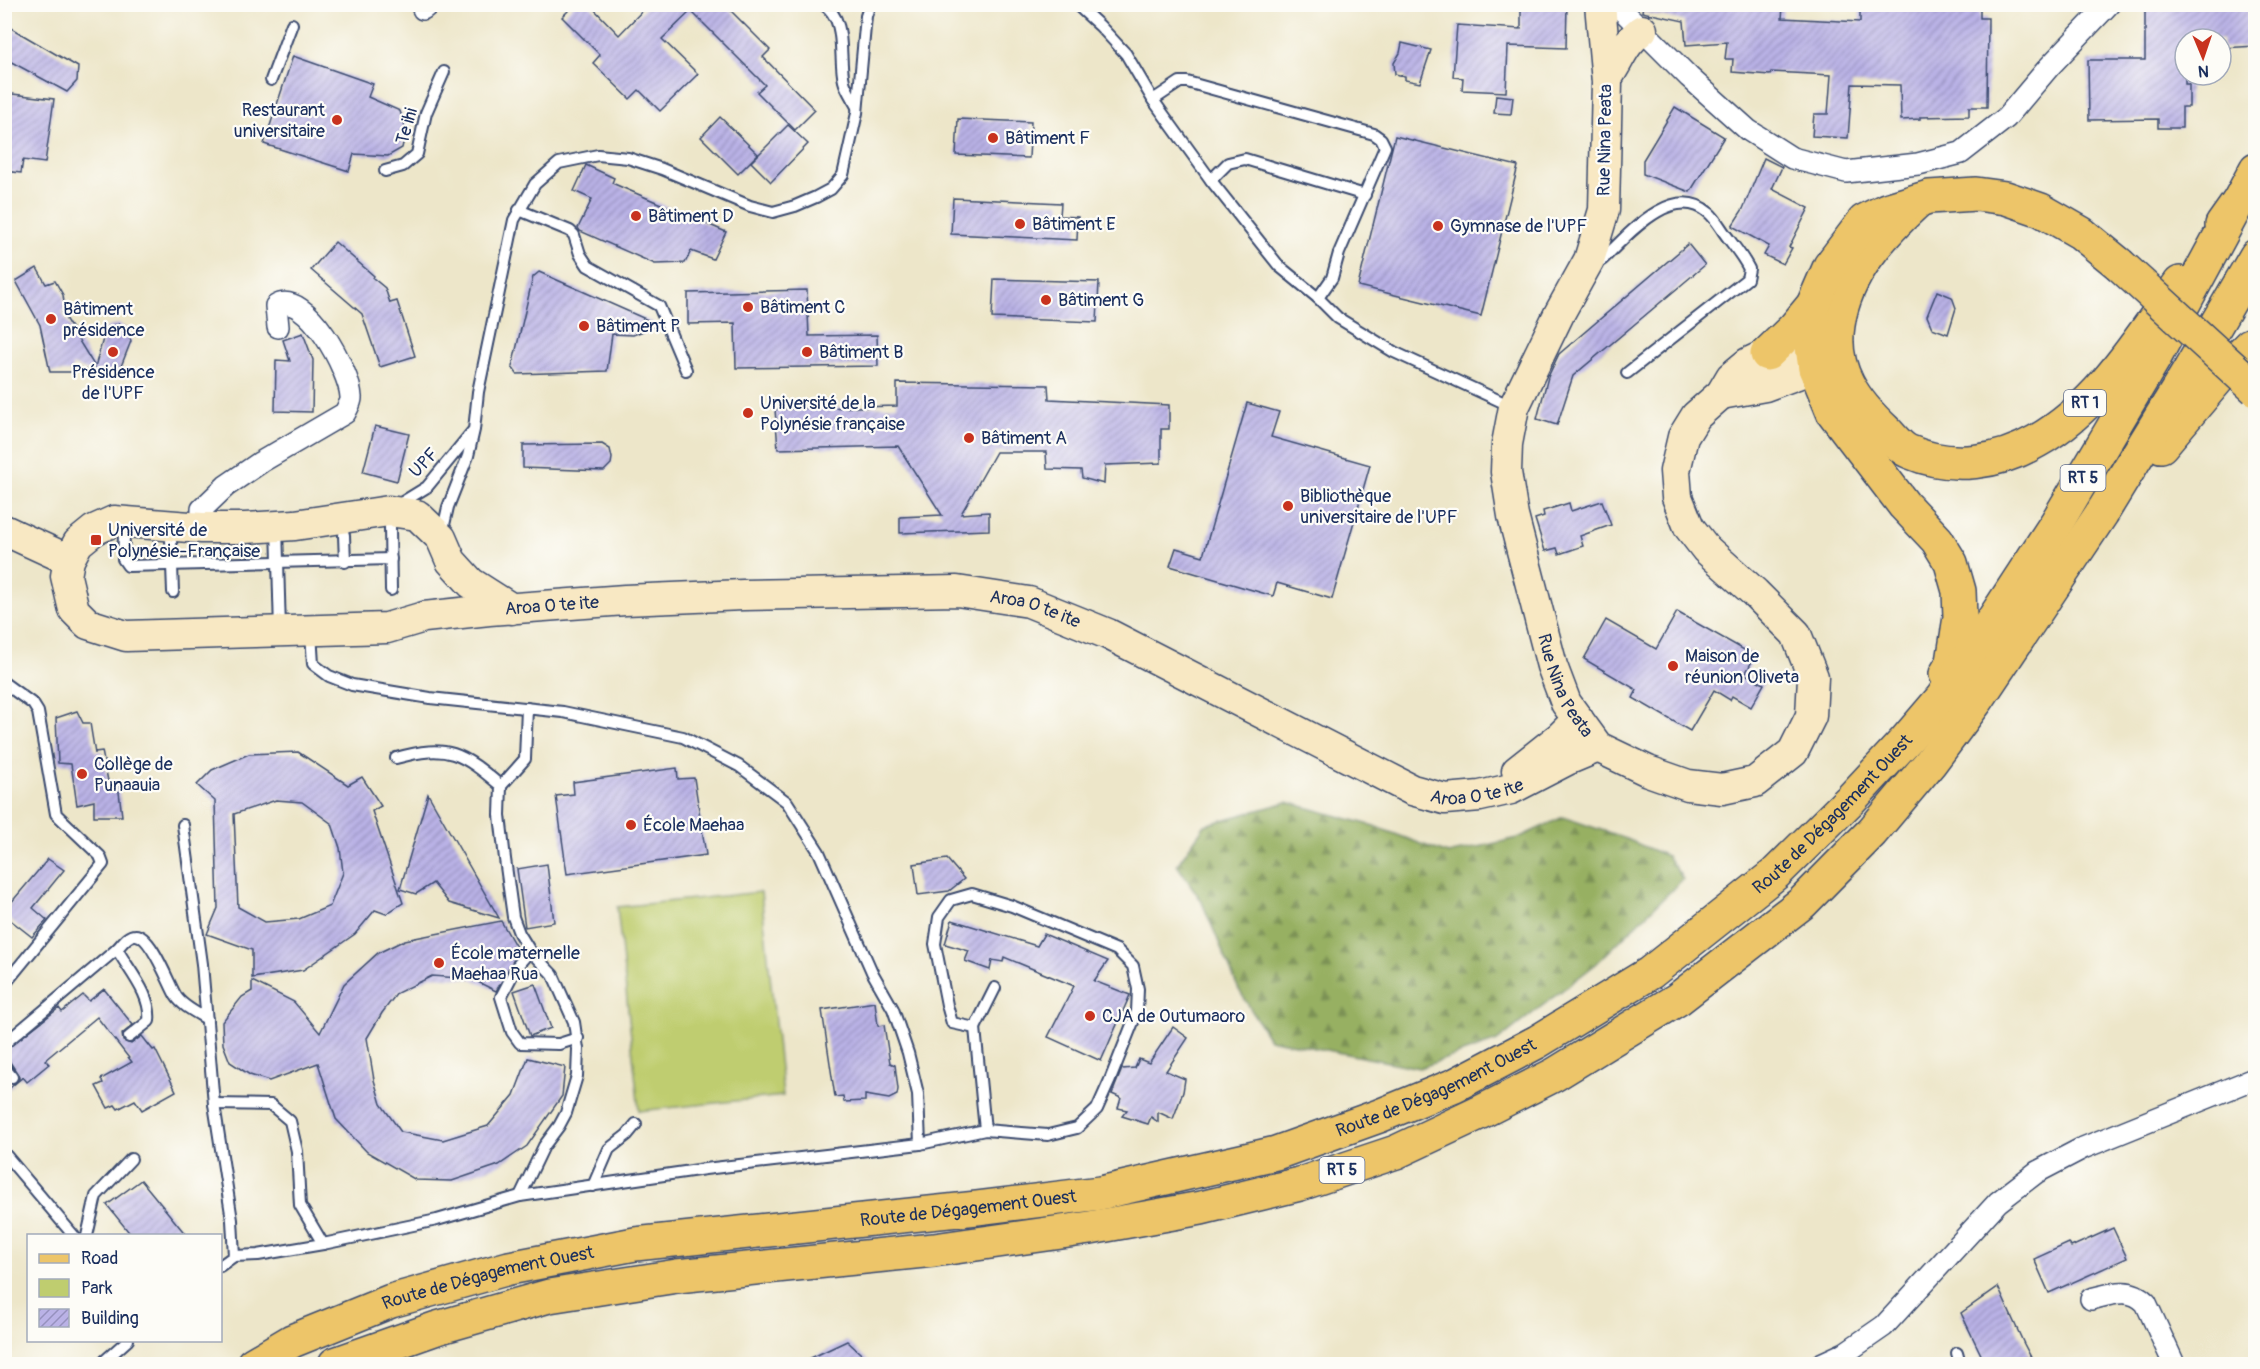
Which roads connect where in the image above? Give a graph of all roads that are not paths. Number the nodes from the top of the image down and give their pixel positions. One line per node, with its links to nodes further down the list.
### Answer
1 (823, 4): 12 (lane)
2 (870, 4): 12 (lane)
3 (1076, 4): 11 (lane)
4 (1600, 4): 9 (main road, Rue Nina Peata)
5 (2109, 4): 6 (street)
6 (1631, 14): 9 (main road)
7 (292, 24): 10 (lane)
8 (444, 72): 14 (lane, Te ihi)
9 (1607, 78): 21 (main road, Rue Nina Peata)
10 (271, 80)
11 (1153, 100): 15 (lane); 16 (lane)
12 (858, 107): 19 (lane)
13 (2256, 169): 18 (main road, RT 1)
14 (385, 171)
15 (1211, 180): 16 (lane); 22 (lane)
16 (1365, 195): 22 (lane)
17 (1918, 201): 23 (main road); 27 (main road, RT 1); 30 (main road, RT 1, bridge)
18 (2239, 201): 27 (main road, RT 1); 57 (main road, Route de Dégagement Ouest / RT 5)
19 (519, 210): 28 (lane); 33 (lane)
20 (2256, 256): 34 (main road, Route de Dégagement Ouest / RT 5)
21 (1589, 260): 29 (lane); 32 (main road, Rue Nina Peata)
22 (1318, 298): 32 (lane)
23 (1813, 305): 26 (main road); 27 (main road)
24 (278, 327): 37 (street)
25 (2256, 343): 34 (main road)
26 (1767, 354): 27 (main road); 31 (main road, Rue Nina Peata)
27 (1826, 359): 31 (main road); 57 (main road)
28 (686, 370)
29 (1627, 374)
30 (2256, 389)
31 (1721, 394): 58 (main road, Rue Nina Peata)
32 (1514, 407): 56 (main road, Rue Nina Peata)
33 (474, 430): 35 (lane, UPF); 42 (lane)
34 (2102, 513): 93 (main road, Route de Dégagement Ouest / RT 5)
35 (389, 519): 36 (main road); 42 (main road); 43 (lane)
36 (277, 526): 37 (main road); 46 (lane)
37 (202, 528): 44 (main road)
38 (4, 530): 44 (main road)
39 (344, 535): 45 (lane)
40 (124, 536): 47 (lane)
41 (171, 539): 47 (lane)
42 (446, 549): 50 (main road); 51 (main road)
43 (391, 559): 45 (lane); 48 (lane)
44 (69, 560): 52 (main road, Aroa O te ite)
45 (345, 562): 46 (lane)
46 (278, 563): 47 (lane); 52 (lane)
47 (172, 566): 49 (lane)
48 (391, 590)
49 (173, 592)
50 (512, 609): 51 (main road, Aroa O te ite); 61 (main road, Aroa O te ite)
51 (423, 617): 53 (main road, Aroa O te ite)
52 (280, 630): 53 (main road, Aroa O te ite)
53 (311, 630): 55 (lane)
54 (4, 682): 65 (lane)
55 (527, 708): 60 (lane); 78 (lane)
56 (1578, 719): 58 (main road, Rue Nina Peata); 61 (main road)
57 (1906, 740): 92 (main road, Route de Dégagement Ouest / RT 5)
58 (1598, 747): 61 (main road, Aroa O te ite)
59 (396, 758): 60 (lane)
60 (501, 786): 64 (lane)
61 (1480, 796)
62 (183, 825): 67 (lane)
63 (117, 949): 67 (lane); 69 (lane); 71 (lane)
64 (530, 951): 70 (lane); 70 (lane)
65 (4, 985)
66 (995, 988): 68 (lane)
67 (207, 1019): 75 (lane)
68 (975, 1028): 77 (lane); 77 (lane)
69 (129, 1037)
70 (578, 1038): 82 (lane)
71 (4, 1044)
72 (4, 1067): 73 (lane)
73 (12, 1077)
74 (2256, 1078): 94 (street)
75 (214, 1104): 85 (lane); 86 (lane)
76 (636, 1124): 81 (lane)
77 (985, 1130): 78 (lane)
78 (920, 1144): 81 (lane)
79 (4, 1154): 83 (lane)
80 (131, 1159): 84 (lane)
81 (593, 1186): 82 (lane)
82 (520, 1196): 85 (lane)
83 (72, 1234)
84 (87, 1234)
85 (323, 1244): 86 (lane)
86 (234, 1256): 87 (lane)
87 (222, 1265)
88 (2091, 1299): 96 (street)
89 (127, 1342): 91 (lane)
90 (1957, 1353): 95 (lane)
91 (101, 1365)
92 (253, 1365)
93 (335, 1365)
94 (1821, 1365)
95 (1960, 1365)
96 (2175, 1365)

